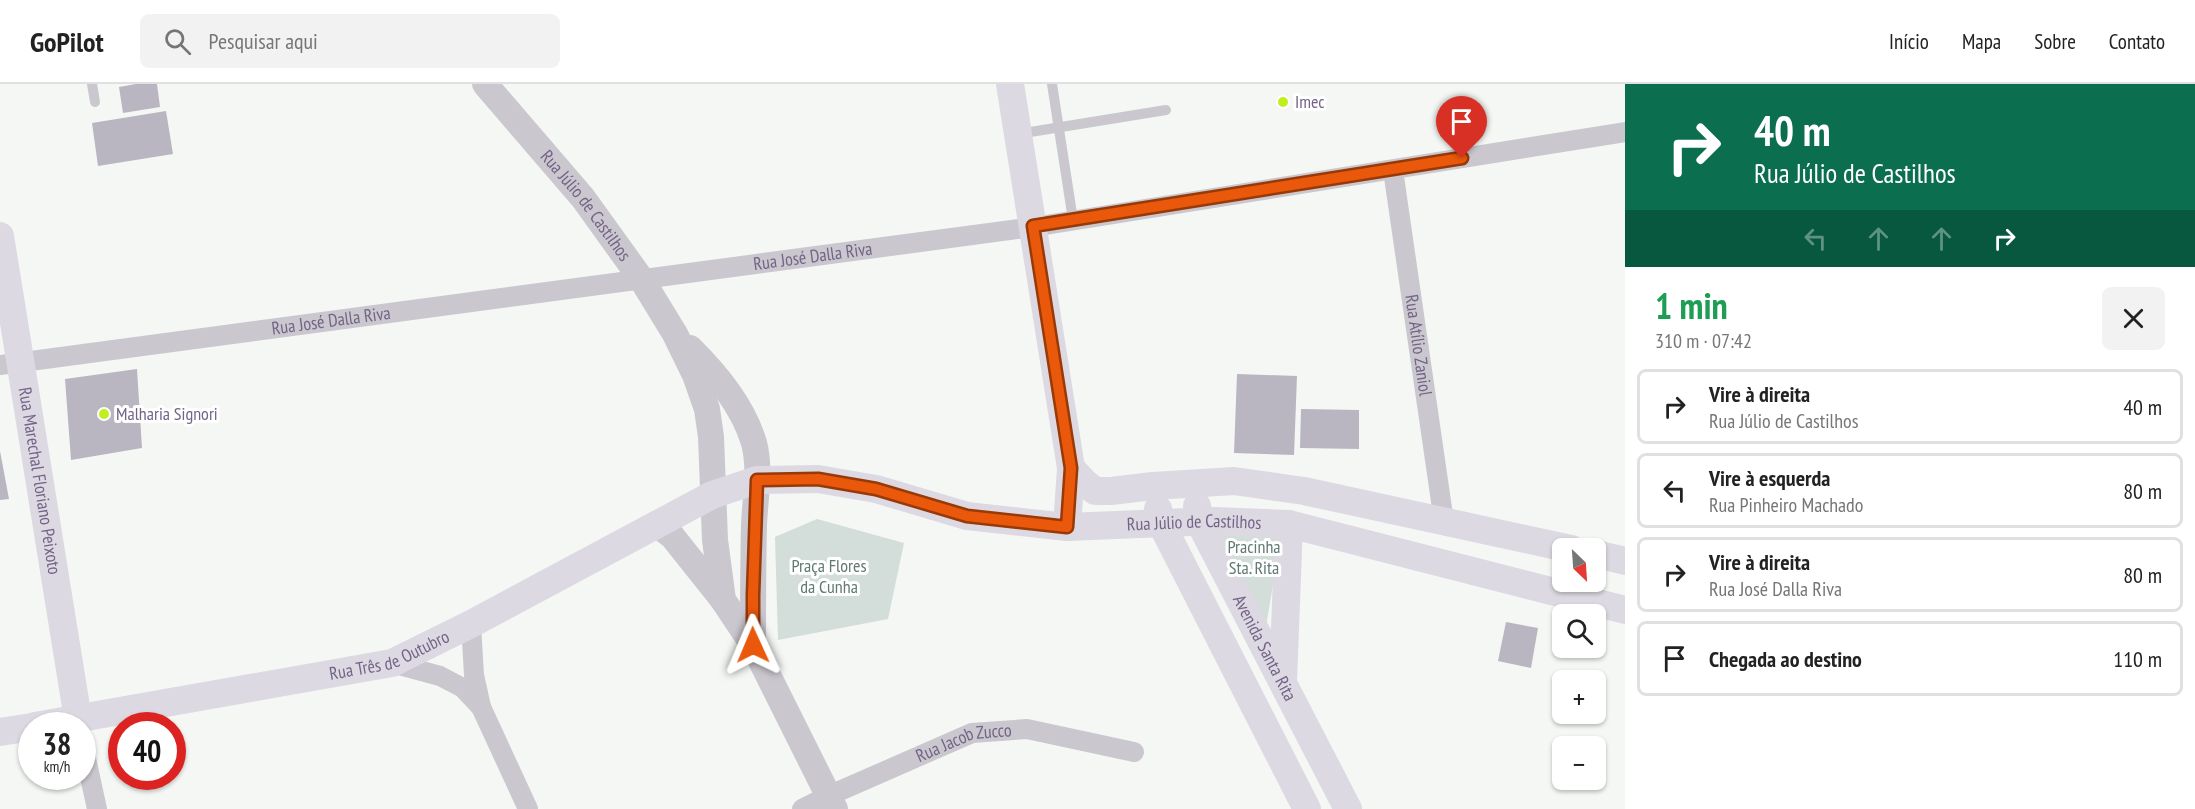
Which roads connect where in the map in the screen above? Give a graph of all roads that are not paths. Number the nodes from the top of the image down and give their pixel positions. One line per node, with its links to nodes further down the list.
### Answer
1 (92, 84): 5 (lane)
2 (485, 84): 14 (street, Rua Júlio de Castilhos)
3 (1010, 84): 9 (main road)
4 (1052, 84): 7 (lane)
5 (95, 102)
6 (1166, 110): 7 (lane)
7 (1060, 128): 9 (lane); 11 (lane)
8 (1625, 132): 10 (street, Rua José Dalla Riva)
9 (1018, 134): 12 (main road)
10 (1393, 170): 11 (street, Rua José Dalla Riva); 22 (street, Rua Atílio Zaniol)
11 (1072, 220): 12 (street, Rua José Dalla Riva)
12 (1033, 226): 14 (street, Rua José Dalla Riva); 17 (main road)
13 (0, 236): 16 (main road, Rua Marechal Floriano Peixoto)
14 (642, 280): 15 (street, Rua Júlio de Castilhos); 16 (street, Rua José Dalla Riva)
15 (675, 334): 18 (street, Rua Júlio de Castilhos); 21 (street, Rua Júlio de Castilhos)
16 (10, 364): 38 (main road, Rua Marechal Floriano Peixoto)
17 (1071, 468): 20 (main road, Rua Júlio de Castilhos); 27 (main road)
18 (757, 480): 21 (main road, Rua Júlio de Castilhos); 27 (main road, Rua Júlio de Castilhos); 34 (street)
19 (1192, 483): 20 (main road, Rua Júlio de Castilhos); 22 (main road, Rua Júlio de Castilhos); 23 (main road, Avenida Santa Rita)
20 (1153, 486): 26 (main road, Avenida Santa Rita)
21 (712, 495): 24 (main road, Rua Três de Outubro); 31 (street)
22 (1444, 522): 28 (main road, Rua Júlio de Castilhos)
23 (1200, 523): 25 (main road, Rua Júlio de Castilhos); 26 (main road, Rua Júlio de Castilhos); 36 (main road, Avenida Santa Rita)
24 (656, 524): 31 (street); 33 (main road, Rua Três de Outubro)
25 (1289, 524): 32 (main road, Rua Júlio de Castilhos); 36 (main road)
26 (1162, 525): 27 (main road, Rua Júlio de Castilhos); 43 (main road, Avenida Santa Rita)
27 (1067, 527)
28 (1552, 545)
29 (1606, 556): 30 (main road)
30 (1625, 561)
31 (723, 600): 34 (street)
32 (1625, 610)
33 (471, 624): 35 (main road, Rua Três de Outubro); 37 (street)
34 (753, 645): 46 (street)
35 (392, 663): 37 (street); 39 (main road, Rua Três de Outubro)
36 (1283, 683): 41 (main road, Avenida Santa Rita)
37 (481, 707): 48 (street)
38 (77, 712)
39 (96, 725)
40 (18, 729): 42 (main road, Rua Três de Outubro)
41 (1307, 729): 43 (main road); 51 (main road, Avenida Santa Rita)
42 (0, 732)
43 (1275, 745): 50 (main road, Avenida Santa Rita)
44 (1134, 752): 46 (street, Rua Jacob Zucco)
45 (93, 790): 47 (street, Rua Marechal Floriano Peixoto)
46 (832, 802): 49 (street, Rua Jacob Zucco)
47 (97, 809)
48 (528, 809)
49 (802, 809)
50 (1307, 809)
51 (1348, 809)

